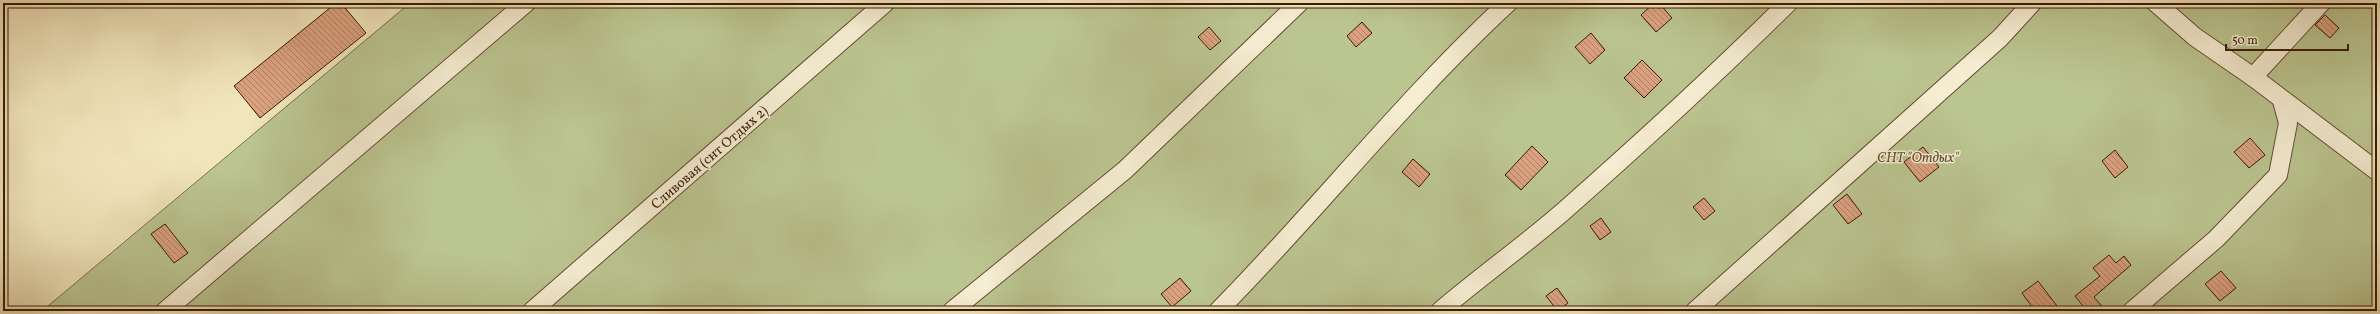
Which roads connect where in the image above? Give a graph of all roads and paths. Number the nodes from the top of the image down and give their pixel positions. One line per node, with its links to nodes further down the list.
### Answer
1 (526, 3): 12 (lane)
2 (885, 3): 13 (lane, Сливовая (снт Отдых 2))
3 (1299, 3): 14 (lane)
4 (1508, 3): 15 (lane)
5 (1788, 3): 16 (lane)
6 (2032, 3): 17 (lane)
7 (2156, 3): 9 (lane)
8 (2321, 3): 9 (lane)
9 (2253, 77): 10 (lane)
10 (2282, 101): 11 (lane); 18 (lane)
11 (2377, 171)
12 (165, 311)
13 (532, 311)
14 (952, 311)
15 (1218, 311)
16 (1440, 311)
17 (1695, 311)
18 (2132, 311)

